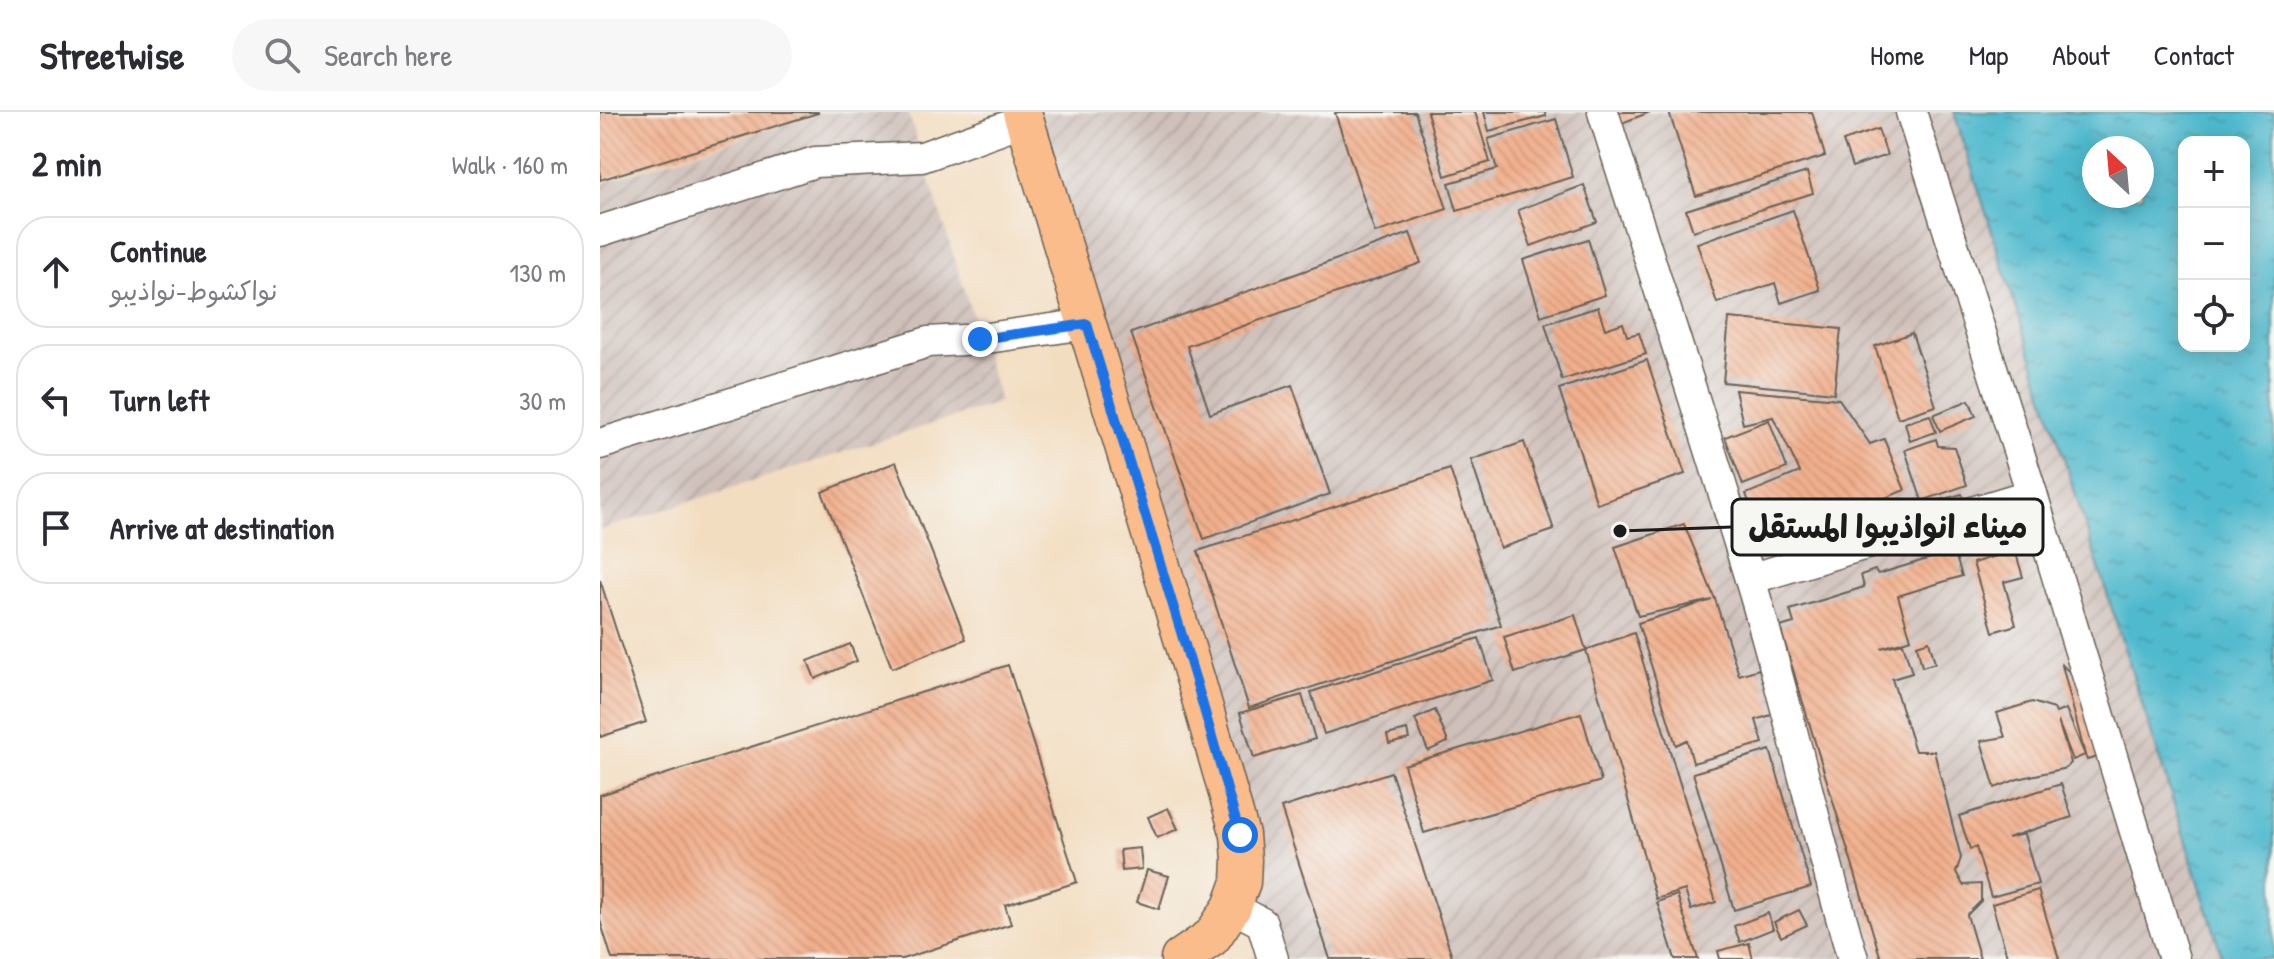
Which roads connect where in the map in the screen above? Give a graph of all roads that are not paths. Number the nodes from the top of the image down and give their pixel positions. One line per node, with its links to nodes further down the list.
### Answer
1 (1603, 112): 8 (lane)
2 (1911, 112): 7 (lane)
3 (1023, 116): 4 (lane); 5 (main road)
4 (600, 231)
5 (1087, 324): 6 (lane); 9 (main road)
6 (600, 444)
7 (2032, 494): 8 (lane); 13 (lane)
8 (1750, 579): 12 (lane)
9 (1232, 907): 10 (main road); 11 (lane)
10 (1180, 959)
11 (1273, 959)
12 (1853, 959)
13 (2174, 959)

